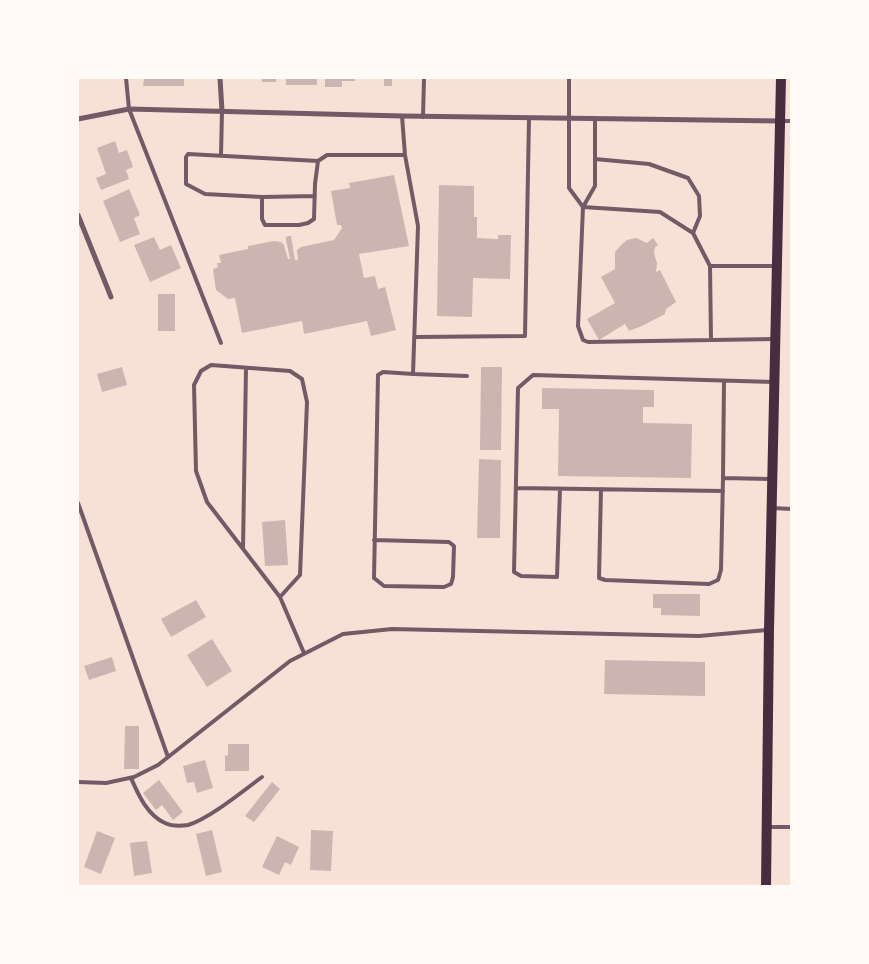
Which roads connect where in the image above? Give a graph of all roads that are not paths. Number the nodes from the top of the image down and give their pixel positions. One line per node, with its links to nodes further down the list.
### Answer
1 (126, 78): 6 (lane)
2 (220, 78): 7 (street)
3 (424, 78): 9 (lane)
4 (569, 78): 12 (lane)
5 (781, 78): 14 (main road)
6 (129, 109): 7 (street); 11 (street); 31 (lane)
7 (222, 111): 8 (street); 17 (lane)
8 (402, 116): 9 (street); 16 (lane)
9 (423, 117): 10 (street)
10 (529, 118): 12 (street); 28 (lane)
11 (78, 119)
12 (569, 119): 13 (street); 22 (lane)
13 (595, 119): 14 (street); 18 (lane)
14 (780, 121): 15 (lane); 26 (main road)
15 (792, 121)
16 (405, 155): 19 (lane); 28 (lane)
17 (221, 156): 19 (lane); 21 (lane)
18 (595, 159): 22 (lane); 24 (lane)
19 (318, 161): 20 (lane)
20 (315, 196): 21 (lane); 21 (lane)
21 (262, 197)
22 (583, 207): 24 (lane); 30 (lane)
23 (78, 215): 27 (street)
24 (693, 233): 25 (lane)
25 (710, 266): 26 (lane); 30 (lane)
26 (777, 266): 29 (main road)
27 (111, 297)
28 (414, 336): 33 (lane)
29 (775, 339): 30 (lane); 36 (main road)
30 (711, 340)
31 (221, 343)
32 (246, 368): 47 (lane); 47 (lane); 48 (lane)
33 (413, 374): 34 (lane); 46 (lane)
34 (467, 376)
35 (724, 381): 36 (lane); 37 (lane); 39 (lane)
36 (774, 382): 38 (main road)
37 (723, 478): 38 (lane); 42 (lane)
38 (772, 479): 44 (main road)
39 (516, 488): 40 (lane); 40 (lane)
40 (560, 488): 41 (lane)
41 (601, 489): 42 (lane); 42 (lane)
42 (723, 491)
43 (78, 503): 51 (lane)
44 (772, 508): 45 (lane); 49 (main road)
45 (792, 509)
46 (374, 540): 46 (lane)
47 (242, 548): 48 (lane)
48 (280, 597): 50 (lane)
49 (769, 630): 50 (lane); 55 (main road)
50 (304, 653): 51 (lane)
51 (168, 757): 53 (lane)
52 (262, 777): 53 (lane)
53 (131, 778): 54 (lane)
54 (78, 782)
55 (768, 827): 56 (lane); 57 (main road)
56 (792, 827)
57 (766, 886)

